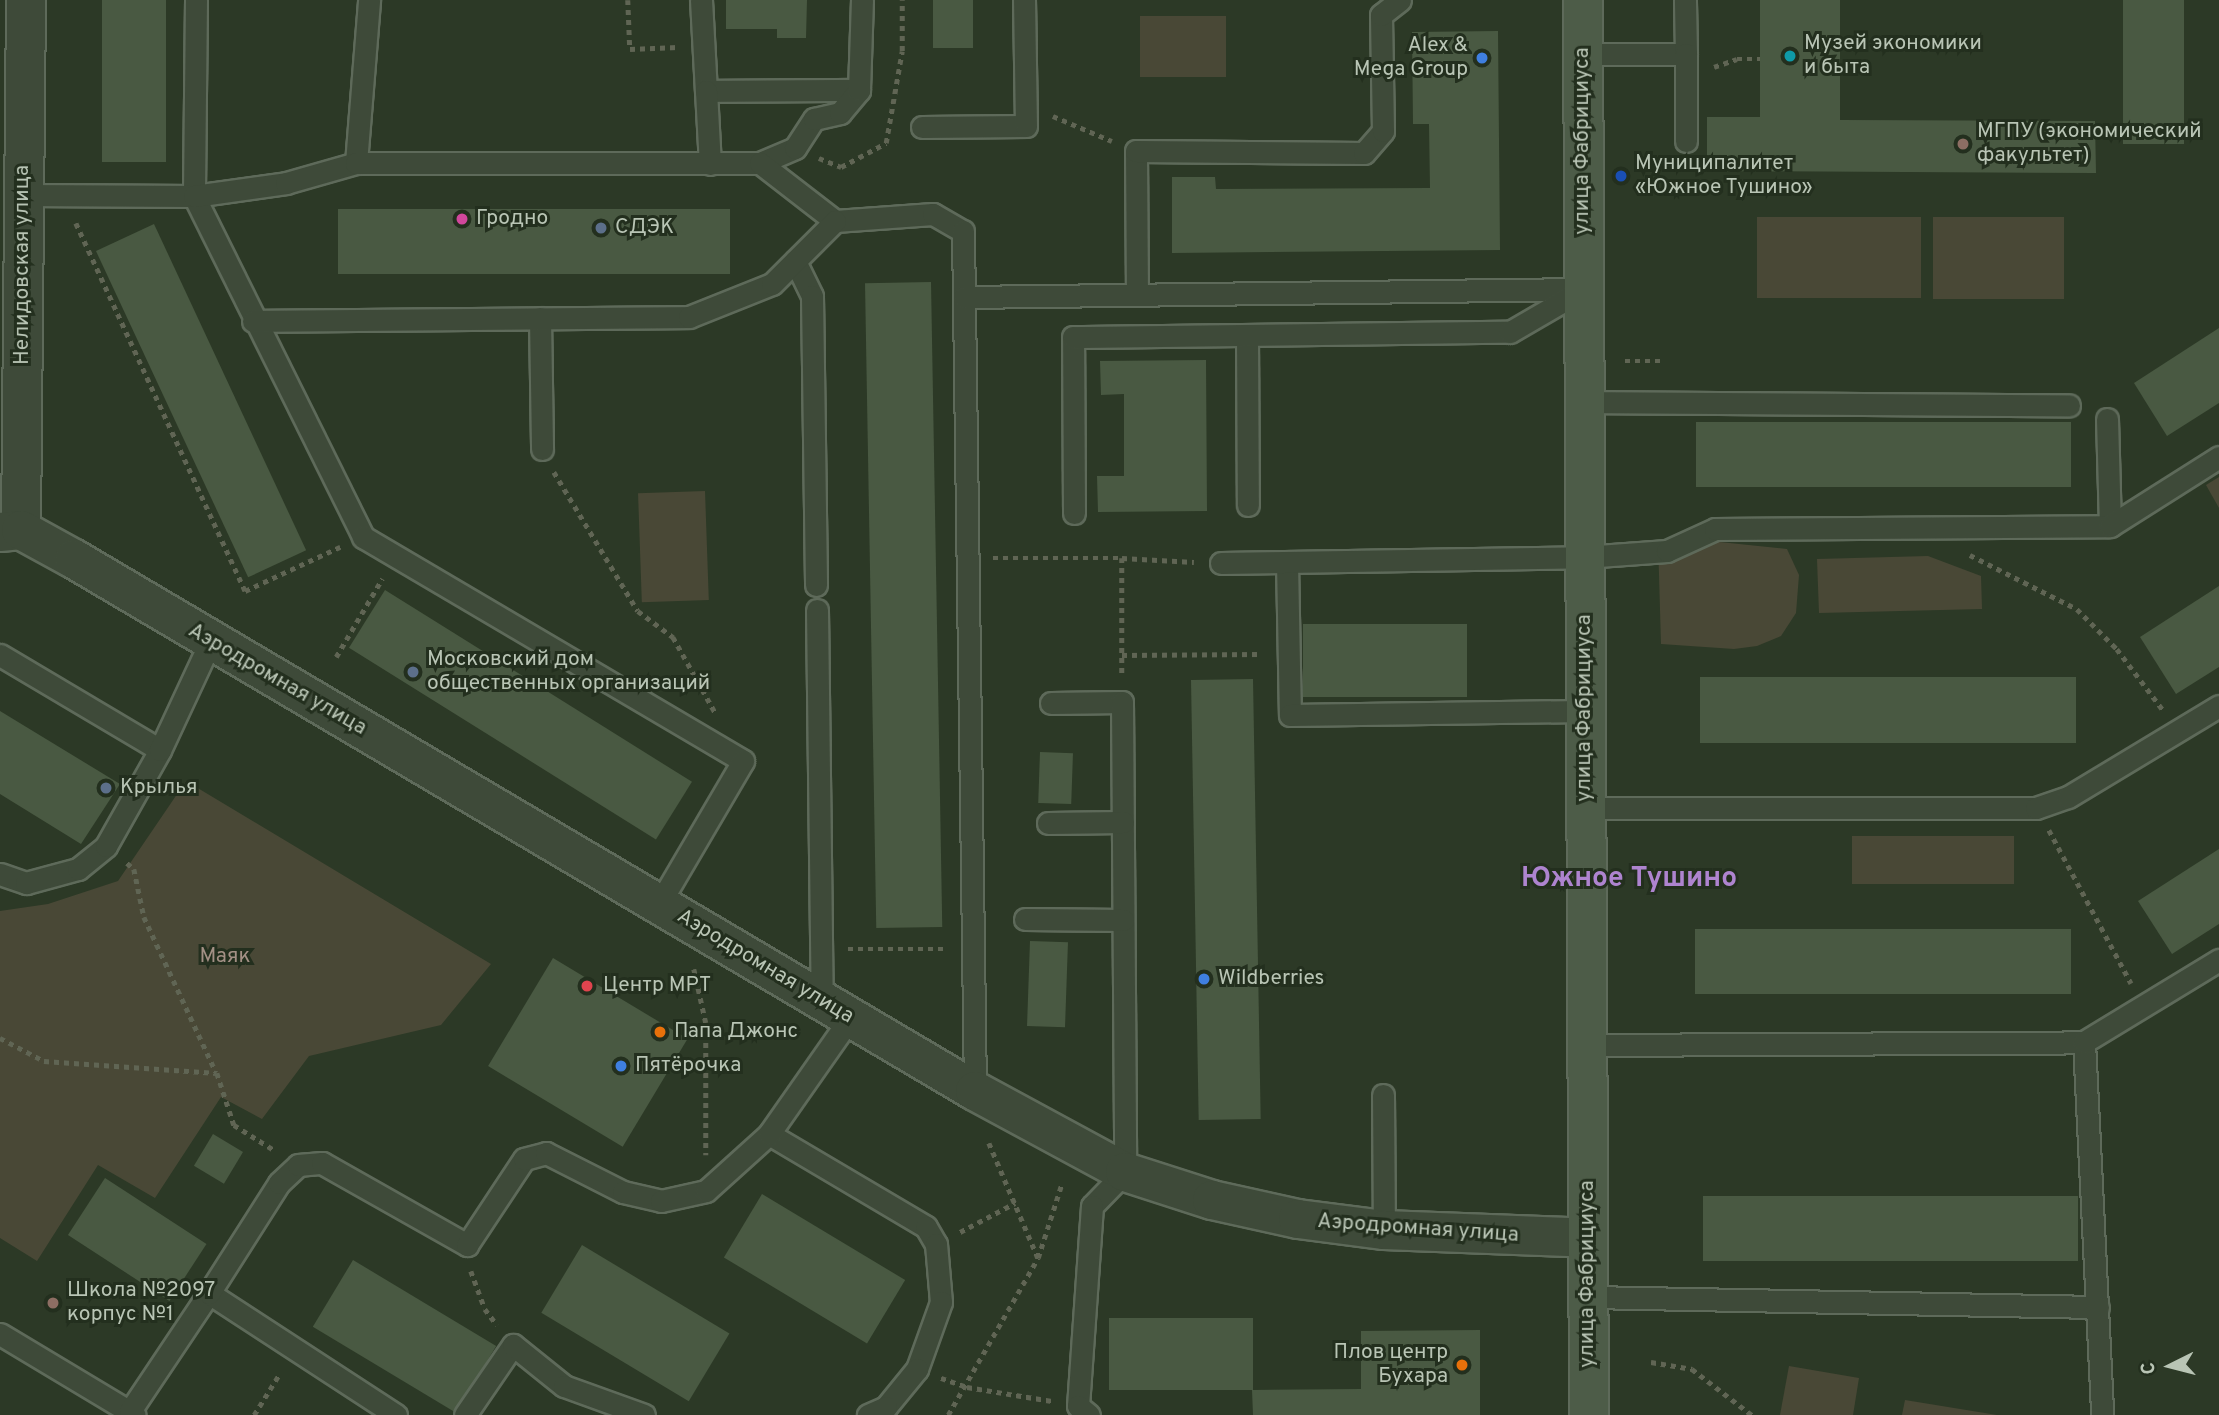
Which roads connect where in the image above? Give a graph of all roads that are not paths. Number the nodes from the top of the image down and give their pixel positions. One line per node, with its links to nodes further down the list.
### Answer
1 (26, 0): 19 (street, Нелидовская улица)
2 (196, 0): 20 (lane)
3 (369, 0): 16 (lane)
4 (701, 0): 12 (lane)
5 (862, 0): 13 (lane)
6 (1024, 0): 14 (lane)
7 (1400, 0): 24 (lane)
8 (1583, 0): 10 (main road, улица Фабрициуса)
9 (1685, 0): 11 (lane)
10 (1583, 54): 11 (lane); 23 (main road, улица Фабрициуса)
11 (1686, 54): 15 (lane)
12 (706, 90): 13 (lane); 18 (lane)
13 (859, 90): 17 (lane)
14 (922, 127)
15 (1686, 141)
16 (356, 163): 18 (lane); 20 (lane)
17 (760, 163): 18 (lane); 21 (lane)
18 (710, 164)
19 (23, 195): 20 (lane); 29 (street, Нелидовская улица)
20 (194, 196): 27 (lane)
21 (835, 221): 22 (lane); 25 (lane)
22 (795, 261): 26 (lane); 42 (lane)
23 (1584, 289): 24 (lane); 28 (lane); 30 (main road, улица Фабрициуса)
24 (1137, 295): 25 (lane)
25 (964, 297): 61 (lane)
26 (540, 318): 27 (lane); 33 (lane)
27 (253, 321): 54 (lane)
28 (1247, 335): 35 (lane); 36 (lane)
29 (11, 349): 38 (street, Нелидовская улица)
30 (1584, 402): 31 (lane); 39 (main road, улица Фабрициуса)
31 (2070, 405)
32 (2107, 419): 37 (lane)
33 (542, 449)
34 (2219, 457): 37 (lane)
35 (1248, 505)
36 (1074, 513)
37 (2110, 526): 39 (lane)
38 (10, 531): 44 (street, Аэродромная улица)
39 (1584, 557): 40 (lane); 48 (main road, улица Фабрициуса)
40 (1287, 562): 41 (lane); 48 (lane)
41 (1221, 563)
42 (816, 585)
43 (817, 610): 58 (lane)
44 (210, 643): 49 (lane); 54 (street, Аэродромная улица)
45 (0, 655): 49 (lane)
46 (1051, 703): 51 (lane)
47 (2219, 706): 50 (lane)
48 (1586, 711): 50 (main road, улица Фабрициуса)
49 (160, 750): 53 (lane)
50 (1586, 808): 60 (main road, улица Фабрициуса)
51 (1123, 822): 52 (lane); 56 (lane)
52 (1048, 823)
53 (0, 874)
54 (659, 904): 58 (street, Аэродромная улица)
55 (1025, 919): 56 (lane)
56 (1123, 920): 64 (lane)
57 (2219, 960): 59 (lane)
58 (836, 1009): 61 (street, Аэродромная улица); 63 (lane)
59 (2084, 1042): 60 (lane); 69 (lane)
60 (1587, 1045): 66 (main road, улица Фабрициуса)
61 (975, 1091): 64 (street, Аэродромная улица)
62 (1383, 1095): 65 (lane)
63 (769, 1134): 67 (lane); 76 (lane)
64 (1125, 1172): 65 (street, Аэродромная улица); 71 (lane)
65 (1384, 1230): 66 (street, Аэродромная улица)
66 (1588, 1238): 68 (main road, улица Фабрициуса)
67 (209, 1293): 72 (lane); 73 (lane)
68 (1588, 1297): 69 (lane); 77 (main road, улица Фабрициуса)
69 (2098, 1307): 78 (lane)
70 (0, 1334): 72 (lane)
71 (1084, 1410)
72 (132, 1413)
73 (396, 1415)
74 (465, 1415): 75 (lane)
75 (643, 1415)
76 (868, 1415)
77 (1589, 1415)
78 (2102, 1415)

